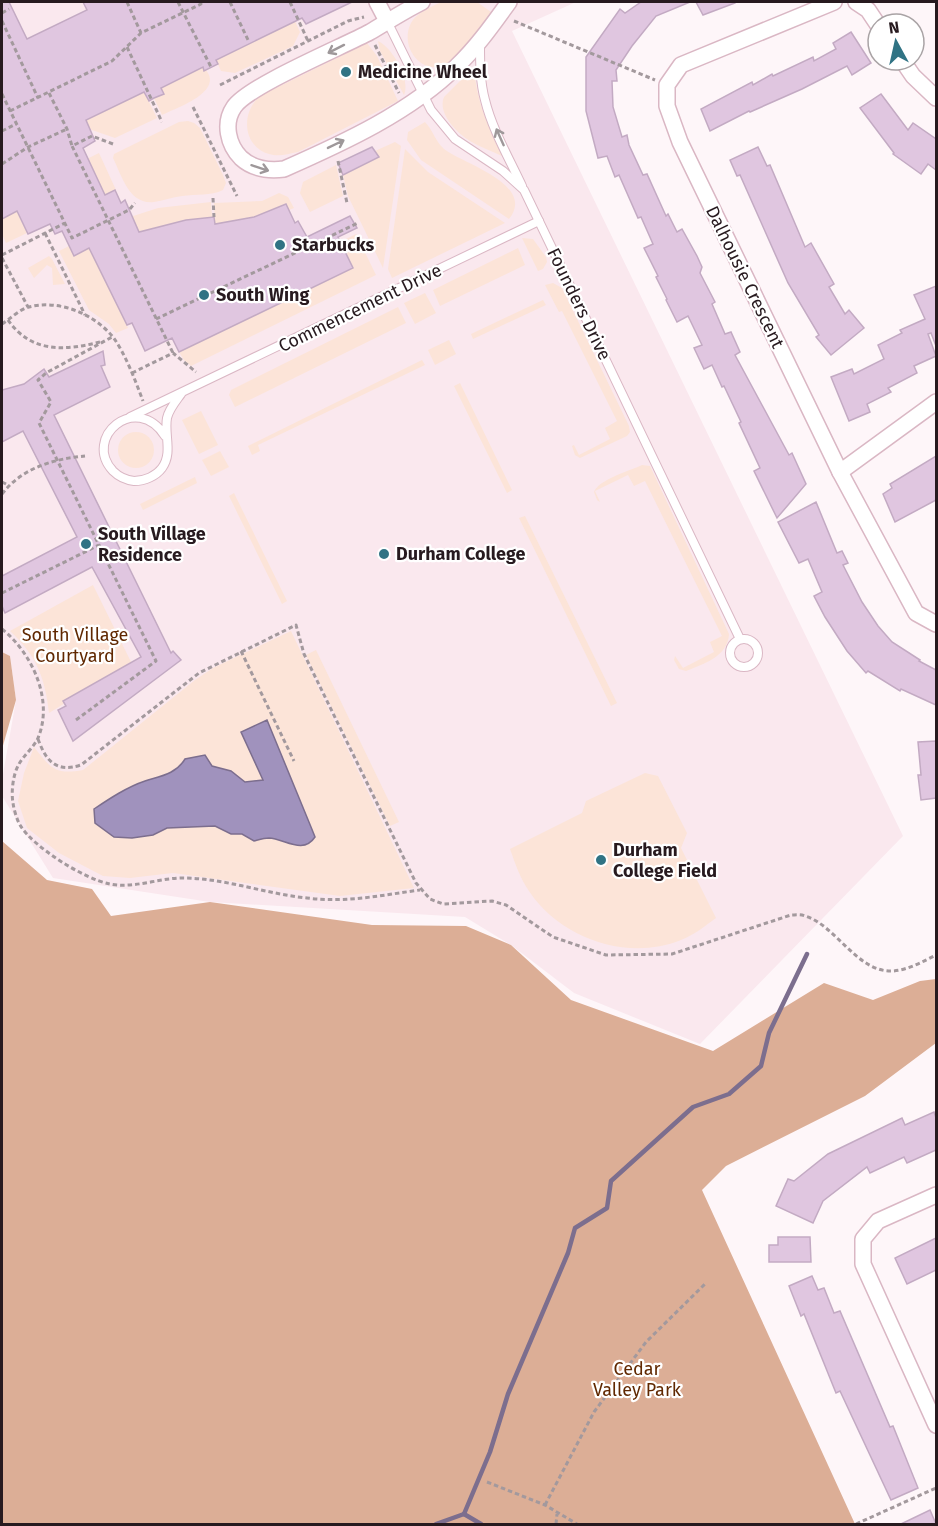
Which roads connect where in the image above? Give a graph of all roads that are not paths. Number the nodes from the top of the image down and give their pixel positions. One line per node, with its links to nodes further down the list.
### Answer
1 (377, 2): 7 (street, Founders Drive)
2 (422, 2): 7 (street)
3 (509, 2): 8 (street)
4 (834, 2): 18 (street, Dalhousie Crescent)
5 (856, 2): 6 (street)
6 (869, 12)
7 (387, 21): 10 (lane, Founders Drive); 10 (street, one-way to 10)
8 (480, 42): 10 (street); 12 (lane, one-way to 8)
9 (910, 72): 11 (street)
10 (424, 95): 12 (lane, Founders Drive)
11 (936, 98)
12 (524, 190): 13 (lane, Founders Drive)
13 (539, 221): 14 (lane, Commencement Drive); 20 (lane, Founders Drive)
14 (181, 394): 16 (lane, Commencement Drive); 17 (lane, Commencement Drive)
15 (936, 402): 18 (street)
16 (130, 417): 17 (lane); 17 (lane, Commencement Drive)
17 (165, 435)
18 (840, 472): 19 (street, Dalhousie Crescent)
19 (936, 624)
20 (740, 639)
21 (936, 1195): 22 (street)
22 (935, 1416)

